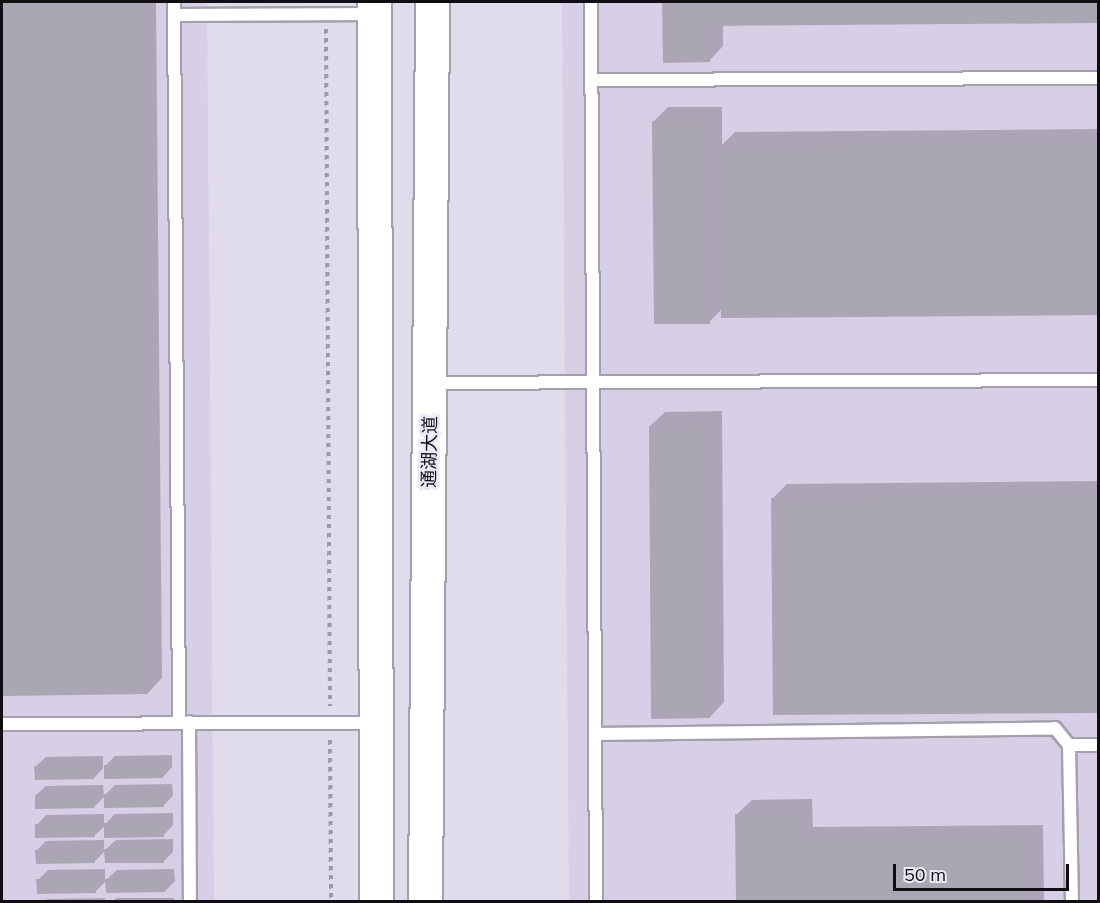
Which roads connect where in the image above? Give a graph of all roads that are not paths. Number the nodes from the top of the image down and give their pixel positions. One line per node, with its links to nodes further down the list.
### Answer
1 (174, 2): 5 (lane)
2 (432, 2): 9 (main road, 通湖大道)
3 (591, 2): 7 (lane)
4 (374, 8): 5 (lane); 12 (main road)
5 (174, 15): 11 (lane)
6 (1098, 78): 7 (lane)
7 (591, 80): 10 (lane)
8 (1098, 380): 10 (lane)
9 (431, 383): 10 (lane); 19 (main road, 通湖大道)
10 (592, 383): 14 (lane)
11 (184, 722): 12 (lane); 13 (lane); 17 (lane)
12 (376, 723): 18 (main road)
13 (2, 724)
14 (595, 734): 15 (lane); 20 (lane)
15 (1070, 745): 16 (lane); 21 (lane)
16 (1098, 745)
17 (190, 902)
18 (376, 902)
19 (425, 902)
20 (596, 902)
21 (1072, 902)

